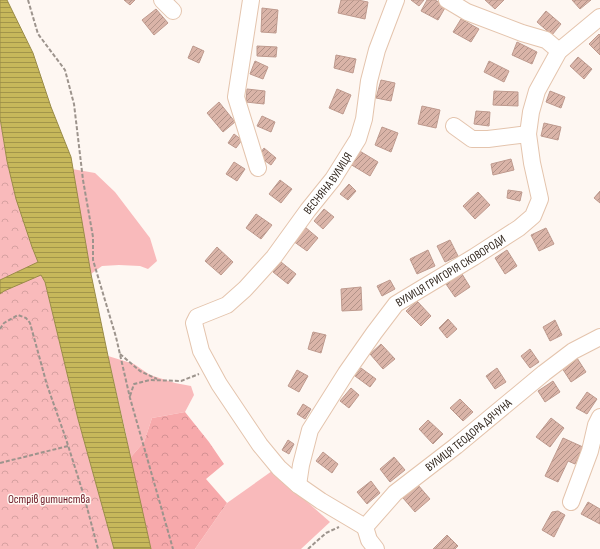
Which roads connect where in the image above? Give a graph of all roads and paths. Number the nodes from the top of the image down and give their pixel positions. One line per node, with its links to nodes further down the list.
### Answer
1 (28, 0): 12 (path)
2 (251, 0): 9 (street)
3 (396, 0): 13 (street, ВЕСНЯНА ВУЛИЦЯ)
4 (447, 0): 6 (street)
5 (600, 17): 6 (street, ВУЛИЦЯ ГРИГОРІЯ СКОВОРОДИ)
6 (559, 51): 8 (street, ВУЛИЦЯ ГРИГОРІЯ СКОВОРОДИ)
7 (454, 126): 8 (street)
8 (528, 134): 19 (street, ВУЛИЦЯ ГРИГОРІЯ СКОВОРОДИ)
9 (258, 168)
10 (0, 329): 17 (path)
11 (600, 337): 21 (street, ВУЛИЦЯ ТЕОДОРА ДЯЧУНА)
12 (120, 354): 14 (path); 15 (path)
13 (207, 362): 14 (path); 19 (street)
14 (158, 380): 15 (path)
15 (130, 398): 23 (path)
16 (600, 417): 20 (street)
17 (68, 446): 18 (path); 22 (path)
18 (0, 463)
19 (298, 485): 21 (street)
20 (571, 502)
21 (360, 524): 24 (path); 25 (street)
22 (98, 549)
23 (173, 549)
24 (308, 549)
25 (376, 549)

